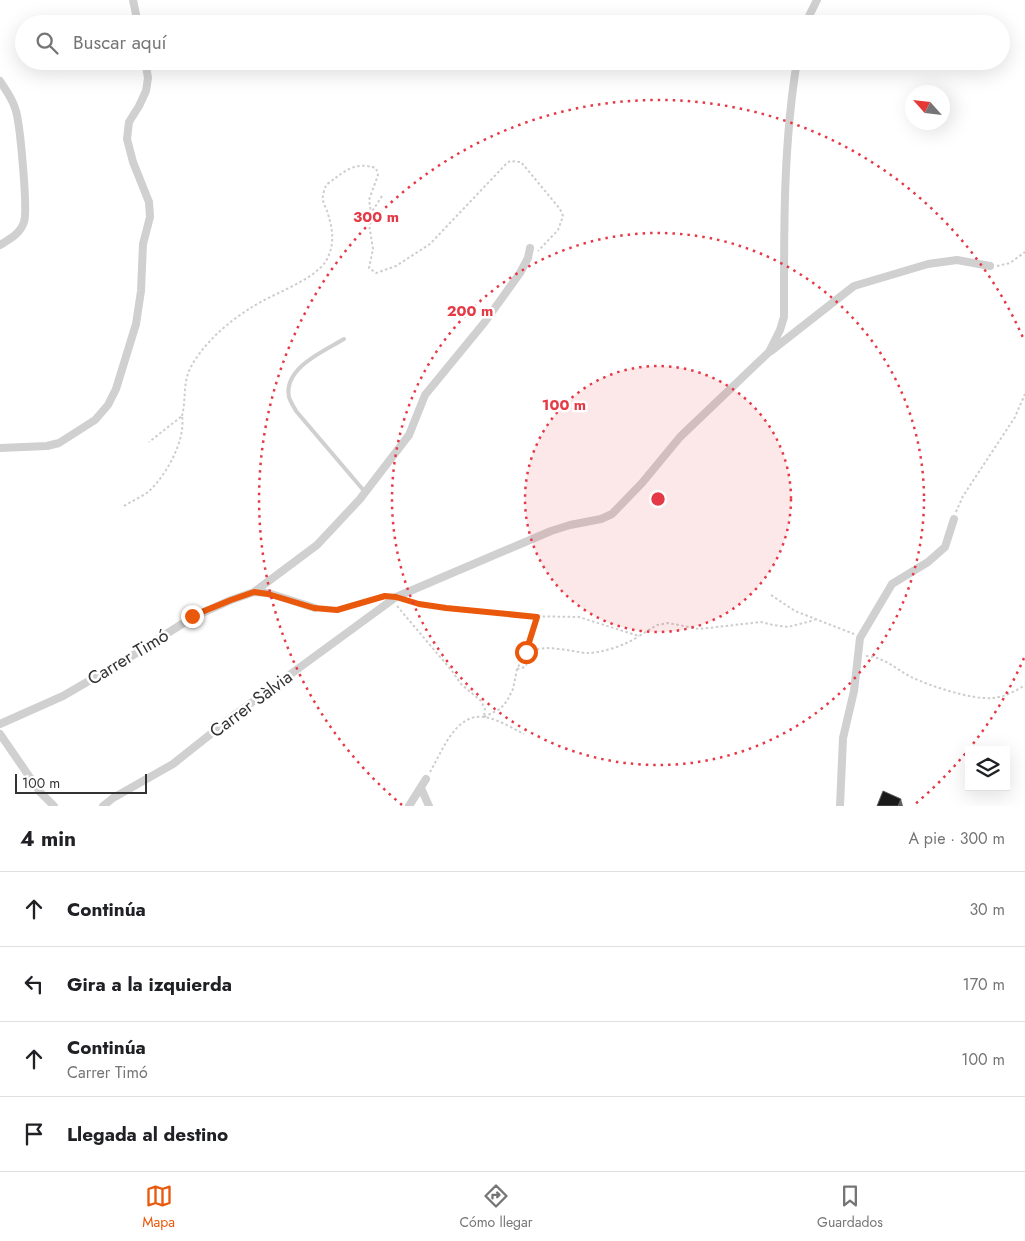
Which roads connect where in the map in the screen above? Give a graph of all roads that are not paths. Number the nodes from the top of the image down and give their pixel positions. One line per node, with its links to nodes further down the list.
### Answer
1 (133, 0): 3 (street)
2 (817, 0): 4 (street)
3 (136, 15)
4 (810, 15)
5 (147, 70): 13 (street)
6 (797, 70): 12 (street)
7 (0, 81): 8 (street)
8 (0, 245)
9 (530, 248): 14 (street)
10 (990, 266): 12 (street)
11 (344, 339): 14 (lane)
12 (769, 352): 24 (street, Carrer Sàlvia)
13 (0, 448)
14 (365, 492): 16 (street)
15 (954, 519): 26 (street)
16 (254, 592): 17 (street); 18 (street, Carrer Timó)
17 (314, 608)
18 (0, 724)
19 (0, 734): 23 (street)
20 (426, 779): 21 (street)
21 (420, 788): 22 (street); 25 (street)
22 (428, 805)
23 (54, 806)
24 (103, 806)
25 (409, 806)
26 (840, 806)

